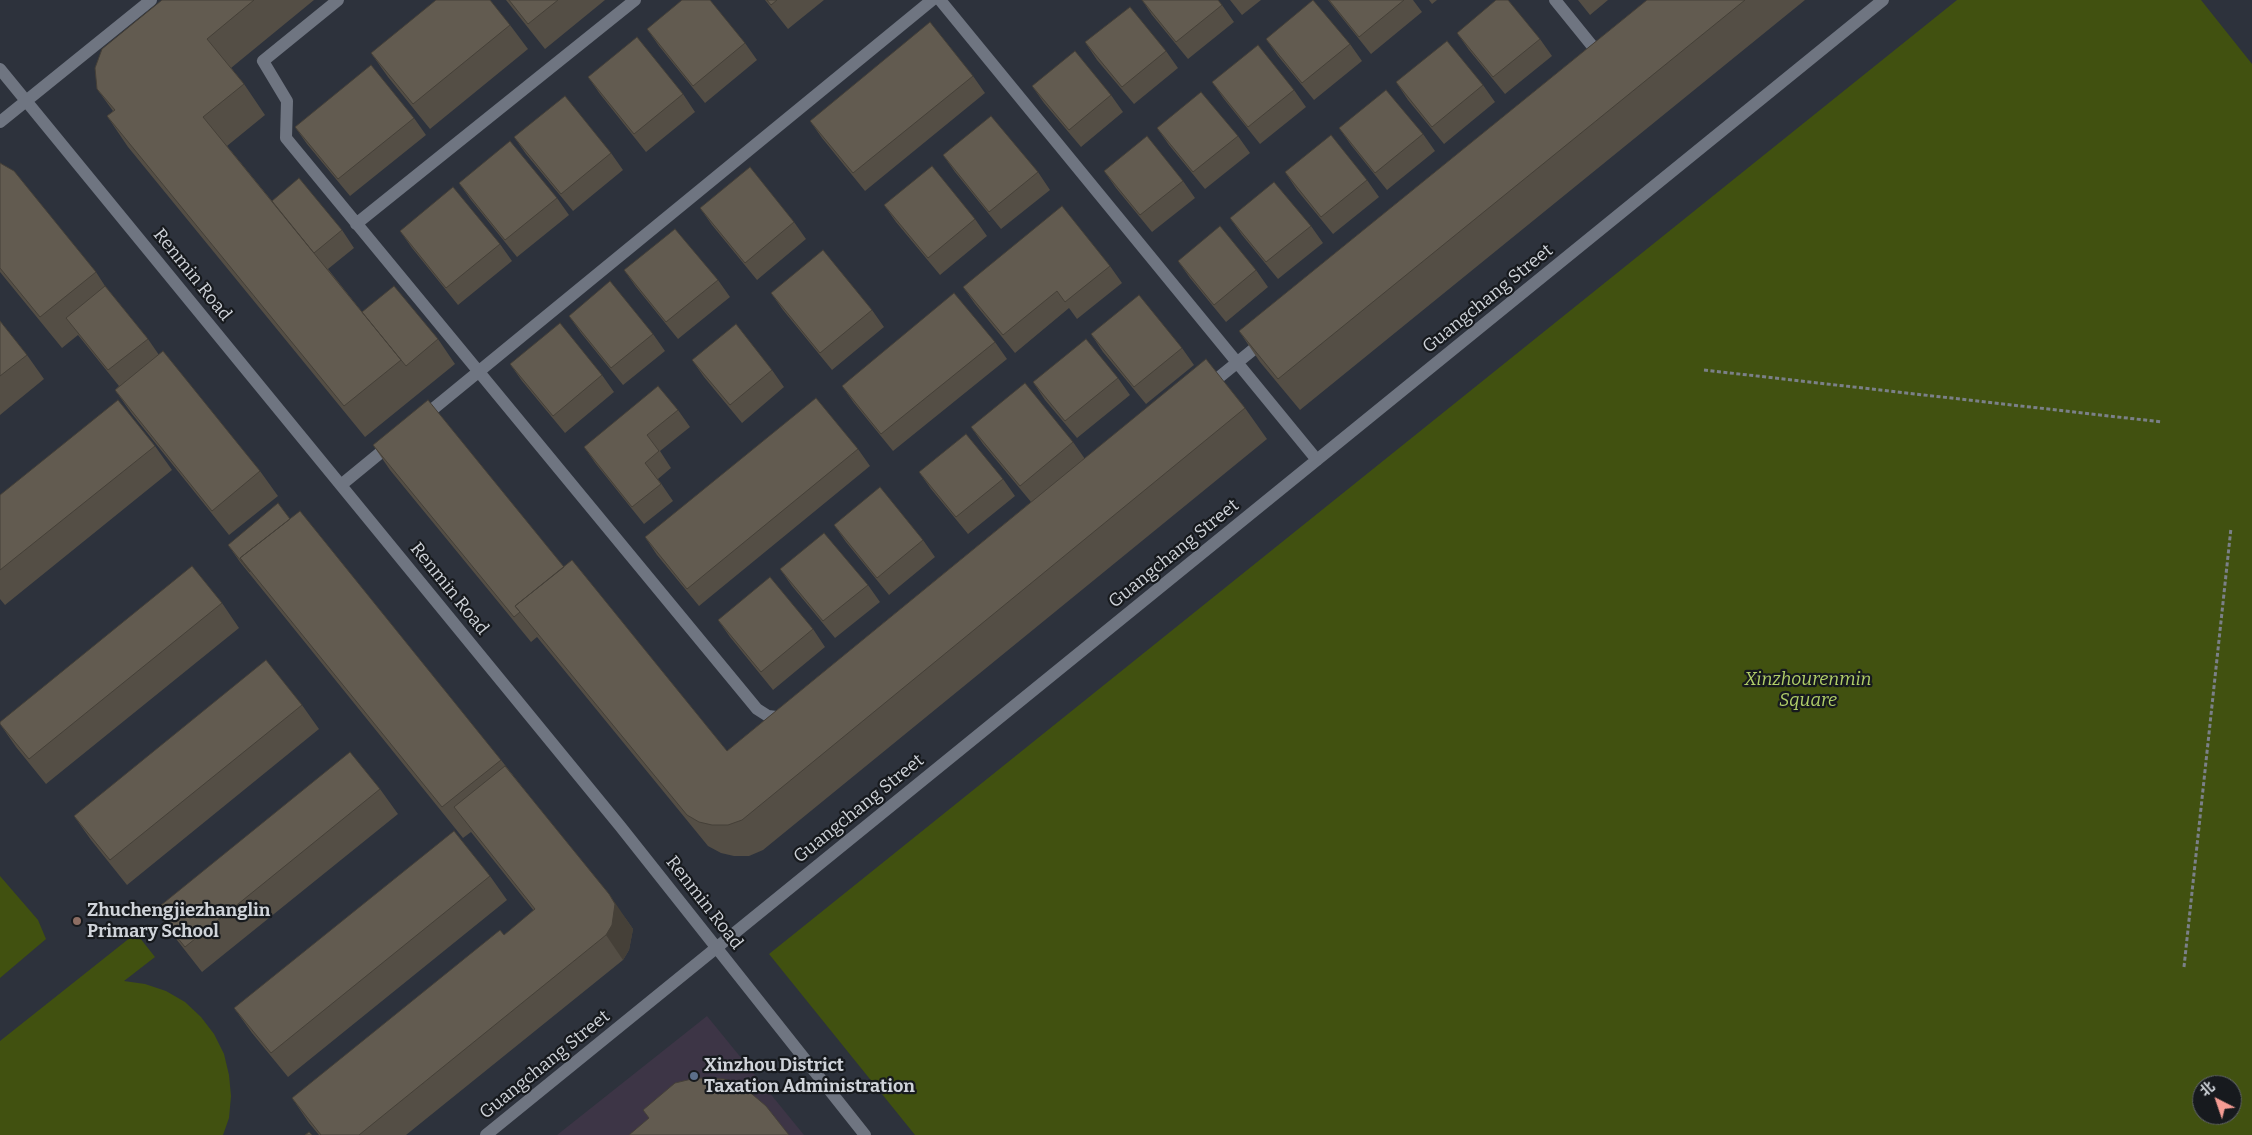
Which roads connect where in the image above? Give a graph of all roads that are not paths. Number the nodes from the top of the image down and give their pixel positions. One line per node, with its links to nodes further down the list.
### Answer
1 (151, 0): 10 (street)
2 (338, 0): 12 (street)
3 (635, 0): 12 (street)
4 (932, 0): 15 (street)
5 (940, 0): 14 (street)
6 (1555, 0): 8 (street)
7 (1883, 0): 17 (street, Guangchang Street)
8 (1607, 65)
9 (0, 69): 10 (street, Renmin Road)
10 (26, 101): 11 (street); 18 (street, Renmin Road)
11 (0, 122)
12 (356, 224): 15 (street)
13 (1276, 331): 14 (street)
14 (1238, 362): 16 (street); 17 (street)
15 (479, 372): 18 (street); 19 (street)
16 (1199, 393)
17 (1317, 460): 20 (street, Guangchang Street)
18 (341, 485): 20 (street, Renmin Road)
19 (799, 714)
20 (717, 948): 21 (street, Guangchang Street); 22 (street, Renmin Road)
21 (486, 1135)
22 (865, 1135)

